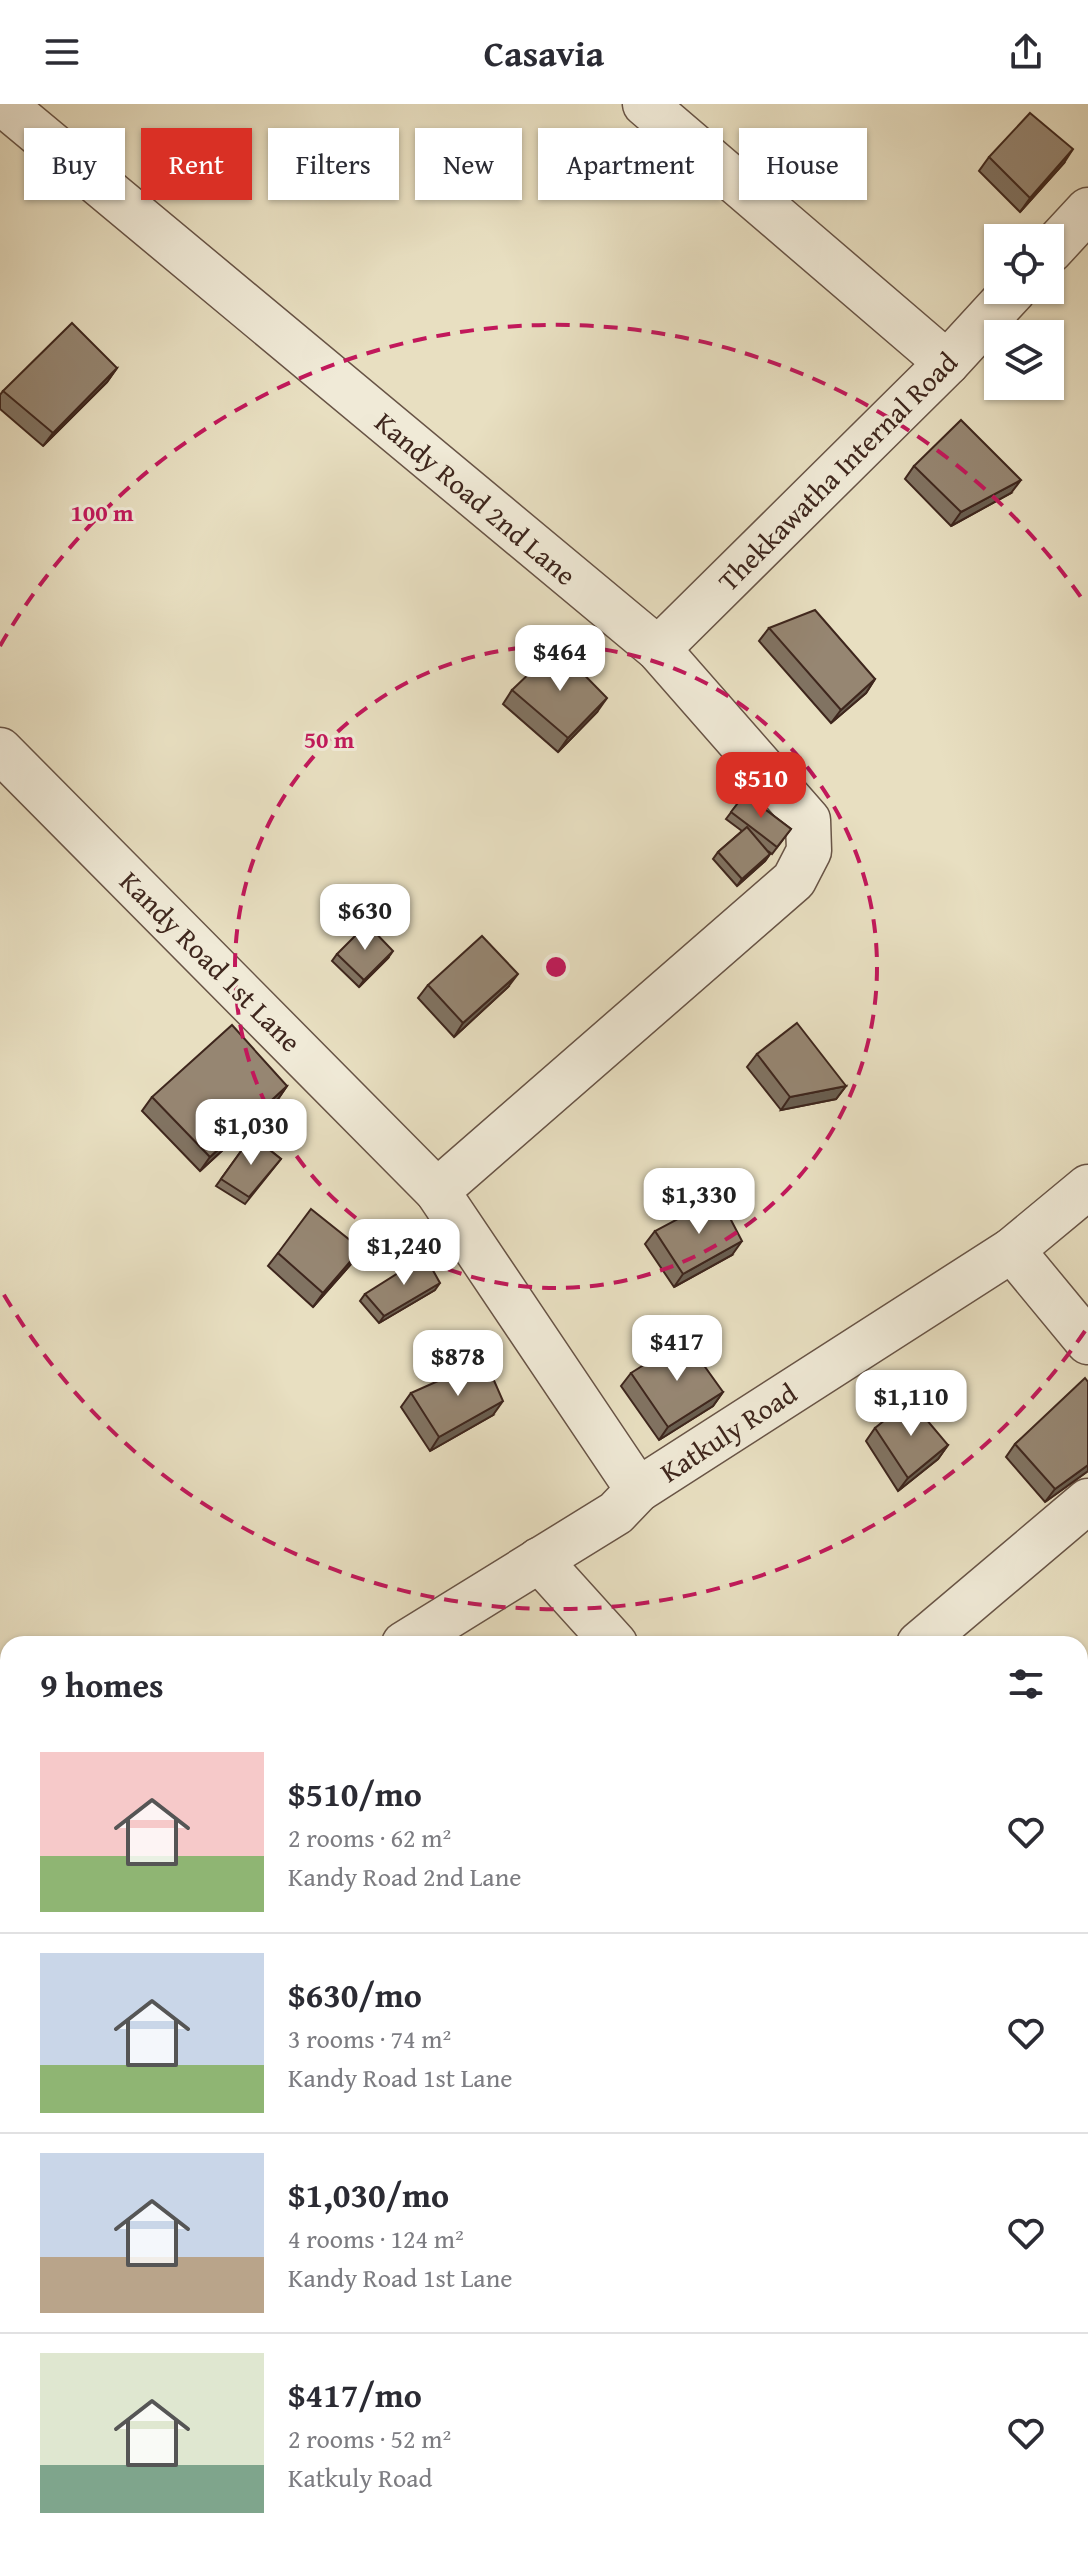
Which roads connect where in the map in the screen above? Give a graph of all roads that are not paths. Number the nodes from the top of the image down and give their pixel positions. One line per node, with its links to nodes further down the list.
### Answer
1 (3, 104): 7 (street, Kandy Road 2nd Lane)
2 (645, 104): 6 (street)
3 (1088, 210): 4 (street)
4 (1064, 236)
5 (1001, 304): 6 (street, Thekkawatha Internal Road)
6 (947, 363): 7 (street, Thekkawatha Internal Road)
7 (658, 649): 10 (street, Kandy Road 2nd Lane)
8 (0, 750): 10 (street, Kandy Road 1st Lane)
9 (1088, 1187): 11 (street, Katkuly Road)
10 (437, 1191): 13 (street, Kandy Road 1st Lane)
11 (1012, 1250): 12 (street); 13 (street, Katkuly Road)
12 (1088, 1342)
13 (638, 1490): 15 (street, Katkuly Road)
14 (1088, 1501): 18 (street)
15 (539, 1560): 16 (street, Katkuly Road); 17 (street)
16 (417, 1636)
17 (608, 1636)
18 (928, 1636)

